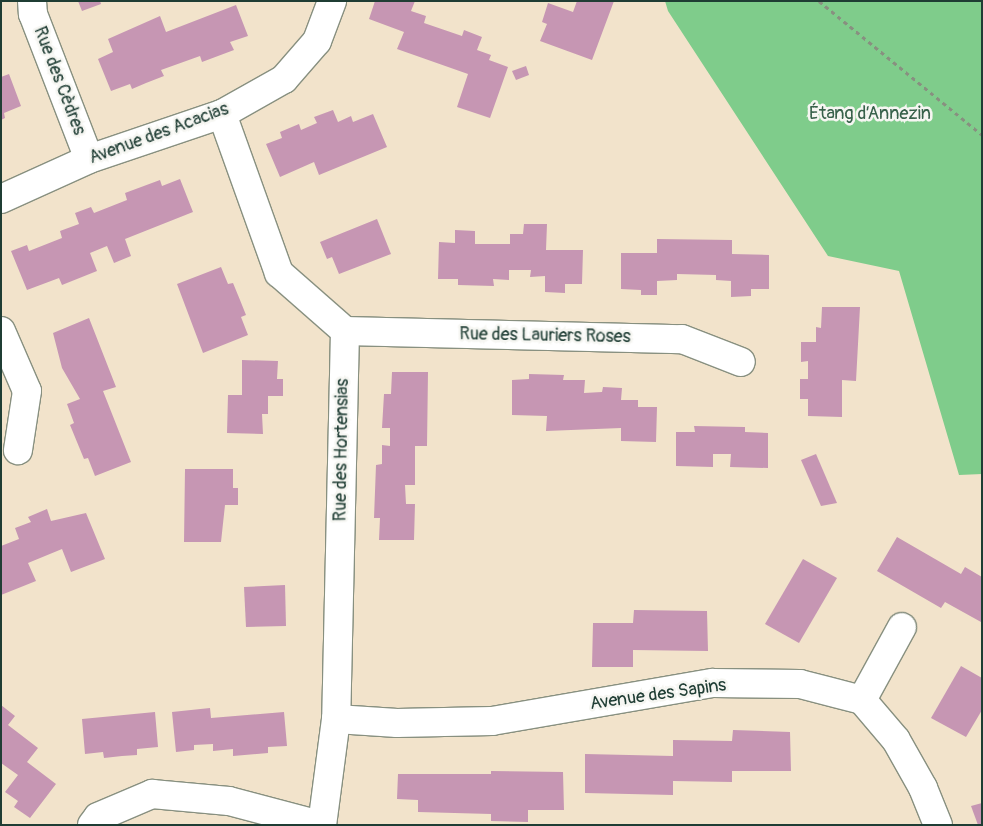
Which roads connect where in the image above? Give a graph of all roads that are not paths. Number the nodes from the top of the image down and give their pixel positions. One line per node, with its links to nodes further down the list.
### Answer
1 (32, 1): 4 (street, Rue des Cèdres)
2 (332, 1): 3 (street, Avenue des Acacias)
3 (222, 114): 4 (street, Avenue des Acacias); 6 (street)
4 (89, 159): 5 (street, Avenue des Acacias)
5 (1, 198)
6 (345, 330): 8 (street, Rue des Lauriers Roses); 12 (street, Rue des Hortensias)
7 (1, 331): 9 (street)
8 (741, 362)
9 (18, 450)
10 (902, 627): 11 (street)
11 (862, 700): 12 (street, Avenue des Sapins); 15 (street)
12 (336, 719): 14 (street, Rue des Hortensias)
13 (92, 825): 14 (street)
14 (321, 825)
15 (938, 825)

